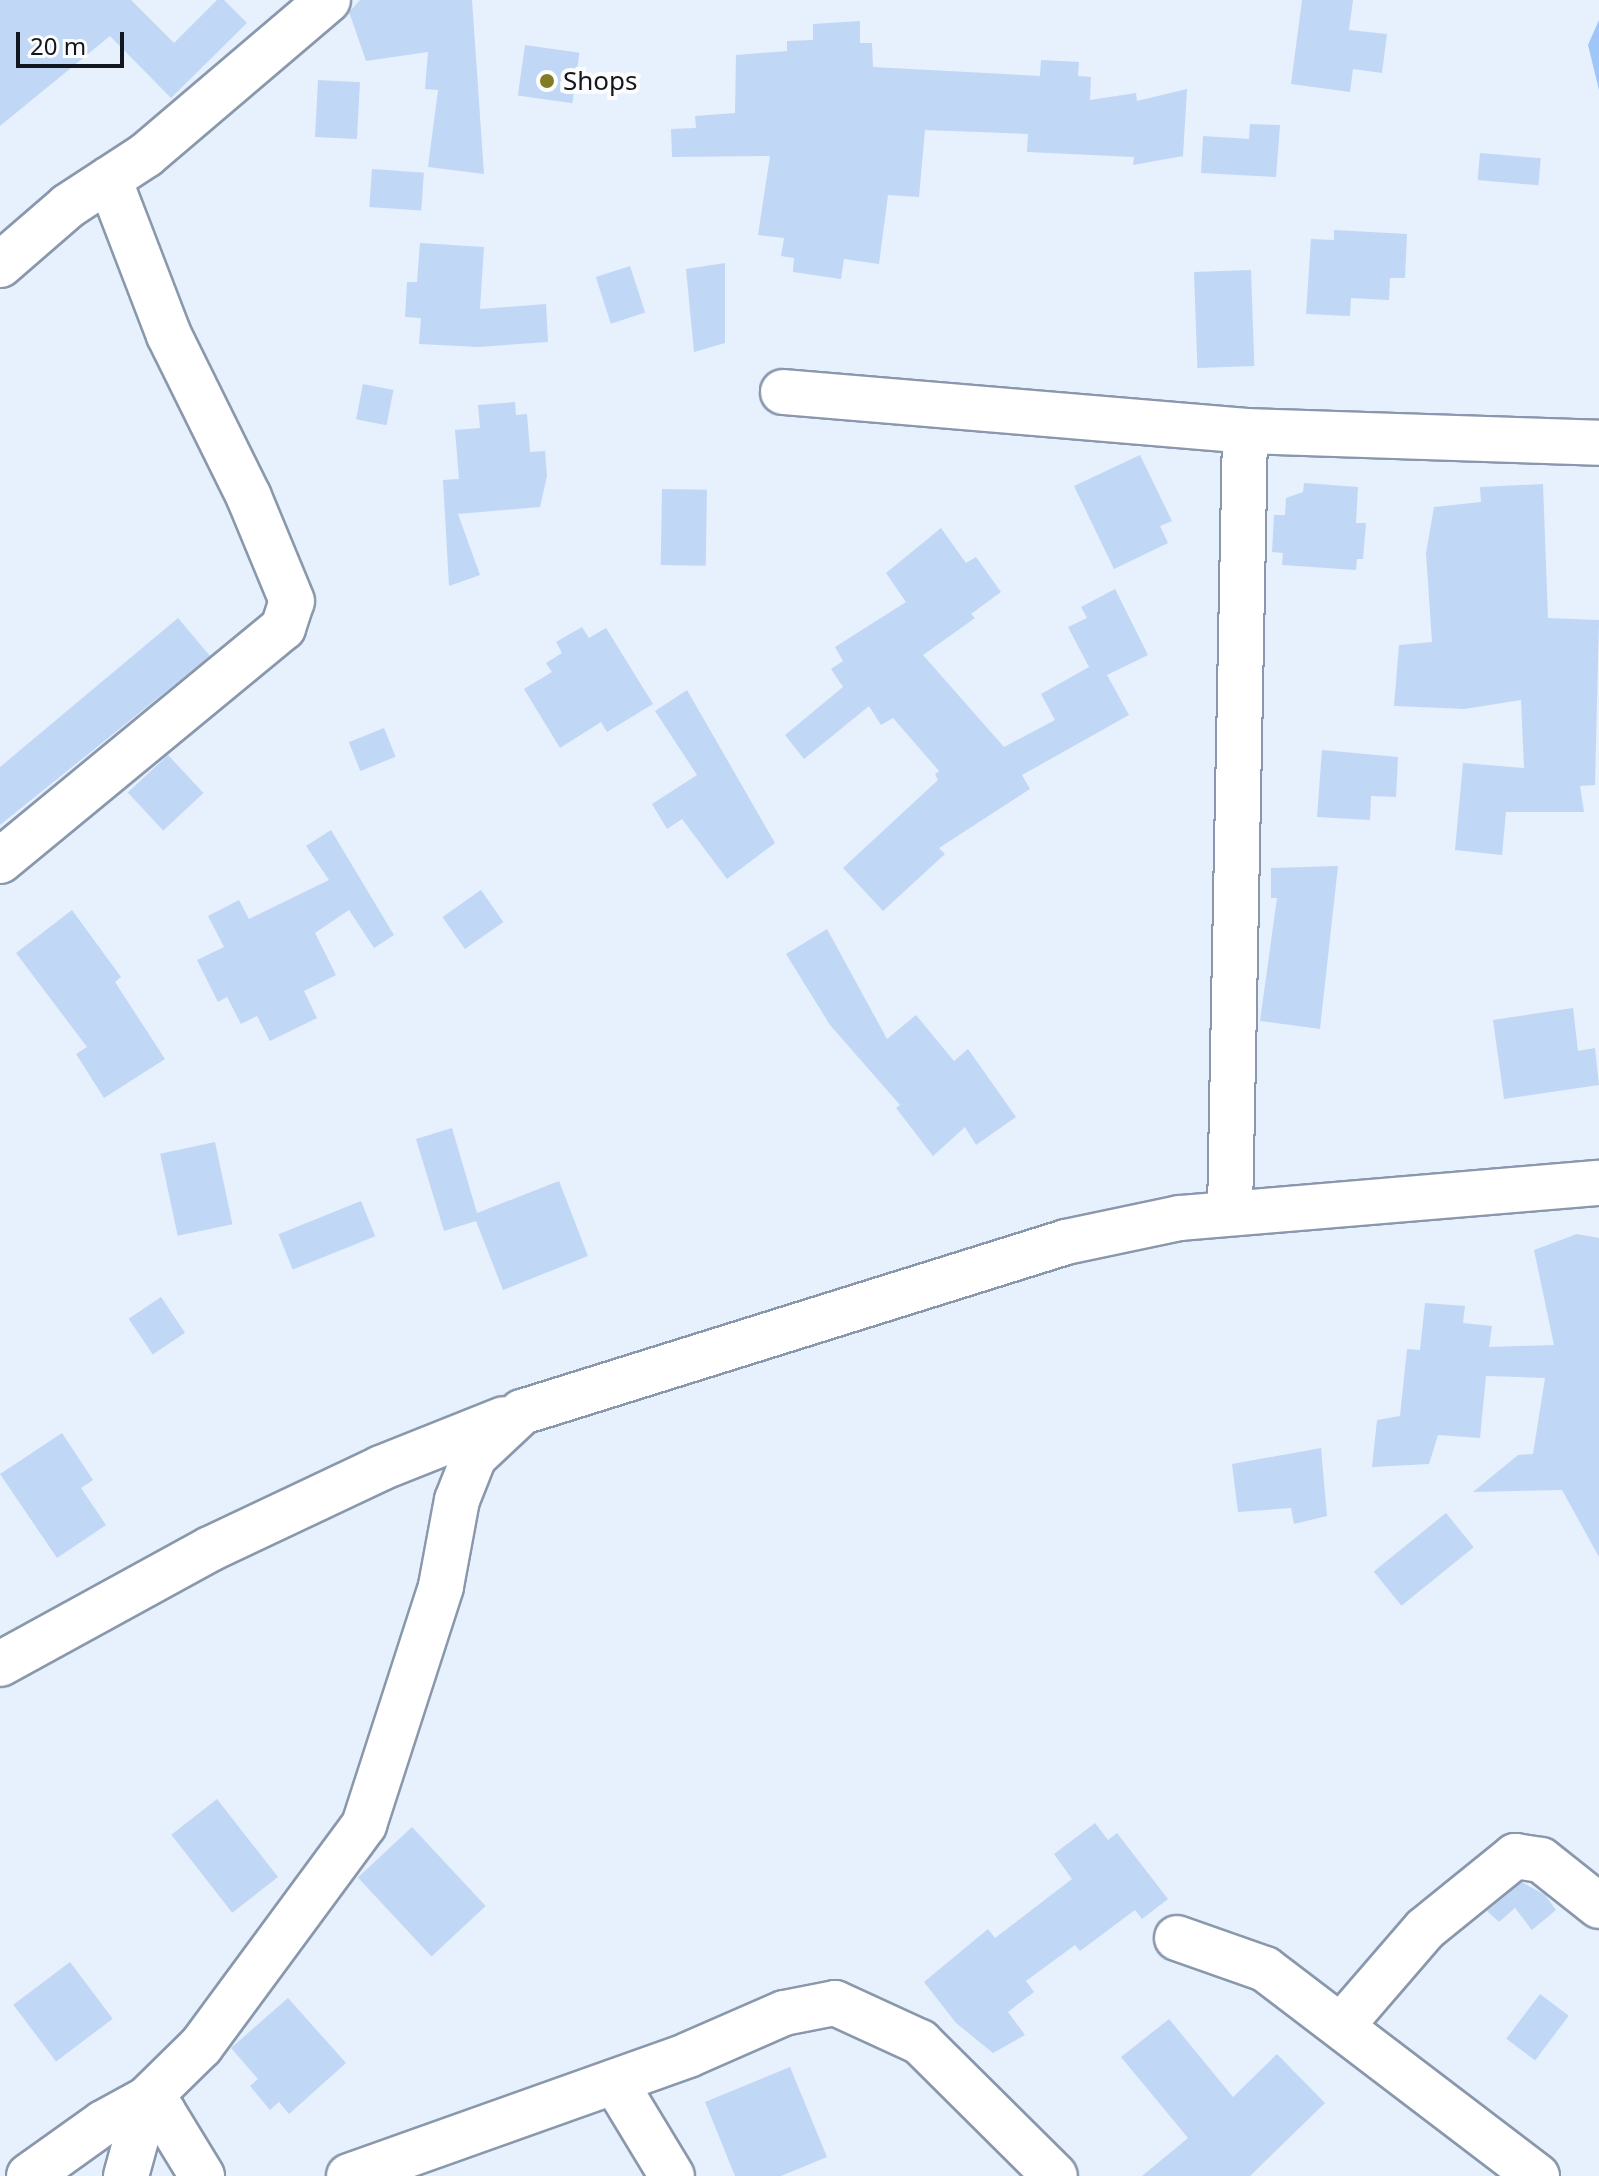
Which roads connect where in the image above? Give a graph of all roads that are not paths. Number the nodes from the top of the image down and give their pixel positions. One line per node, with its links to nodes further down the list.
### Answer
1 (328, 0): 2 (street)
2 (109, 179): 3 (street); 7 (street)
3 (0, 265)
4 (783, 392): 5 (street)
5 (1245, 431): 6 (street); 9 (street)
6 (1599, 443)
7 (0, 861)
8 (1599, 1183): 9 (street)
9 (1230, 1213): 10 (street)
10 (522, 1412): 11 (street); 16 (street)
11 (0, 1664)
12 (1599, 1906): 14 (street)
13 (1177, 1938): 14 (street)
14 (1343, 2024): 23 (street)
15 (615, 2082): 20 (street); 21 (street); 22 (street)
16 (147, 2099): 17 (street); 18 (street); 19 (street)
17 (29, 2176)
18 (126, 2176)
19 (202, 2176)
20 (349, 2176)
21 (672, 2176)
22 (1055, 2176)
23 (1537, 2176)

